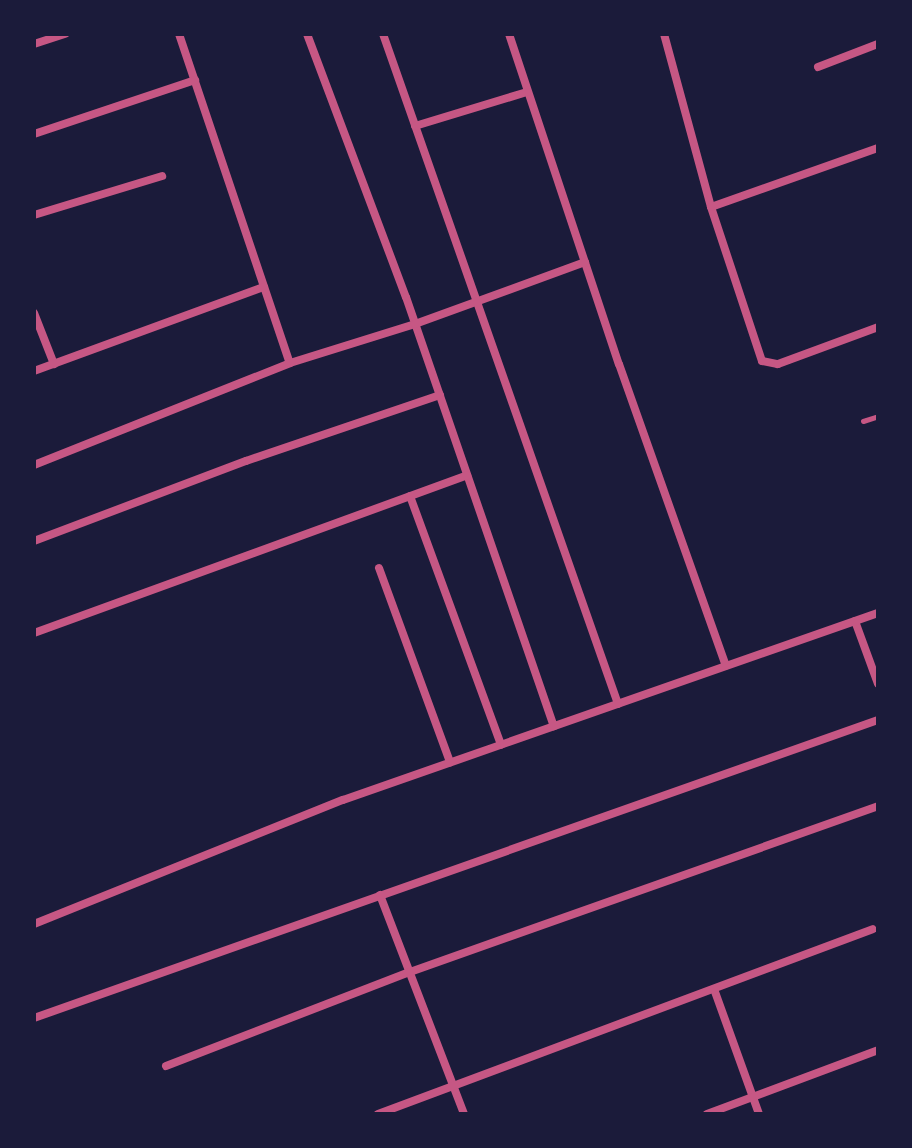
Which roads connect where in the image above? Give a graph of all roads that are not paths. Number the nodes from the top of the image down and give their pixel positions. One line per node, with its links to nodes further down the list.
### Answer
1 (65, 34): 7 (street)
2 (179, 34): 10 (street)
3 (307, 34): 22 (street)
4 (383, 34): 12 (street)
5 (509, 34): 11 (street)
6 (664, 34): 16 (street)
7 (34, 44)
8 (878, 44): 9 (street)
9 (818, 67)
10 (195, 80): 13 (street); 19 (street)
11 (527, 92): 12 (street); 18 (street)
12 (415, 126): 20 (street)
13 (34, 134)
14 (878, 148): 16 (street)
15 (162, 176): 17 (street)
16 (711, 207): 23 (street)
17 (34, 215)
18 (585, 262): 20 (street); 38 (street)
19 (264, 287): 24 (street); 25 (street)
20 (476, 301): 22 (street); 40 (street)
21 (34, 313): 25 (street)
22 (415, 324): 24 (street); 27 (street)
23 (878, 327)
24 (290, 363): 30 (street)
25 (54, 364): 26 (street)
26 (34, 371)
27 (440, 395): 31 (street); 33 (street)
28 (878, 416): 29 (lane)
29 (863, 421)
30 (34, 465)
31 (467, 475): 32 (street); 42 (street)
32 (410, 496): 37 (street); 43 (street)
33 (34, 541)
34 (379, 568): 44 (street)
35 (878, 613): 36 (street)
36 (855, 621): 38 (street); 39 (street)
37 (34, 633)
38 (726, 666): 40 (street)
39 (878, 684)
40 (618, 704): 42 (street)
41 (878, 720): 46 (street)
42 (554, 726): 43 (street)
43 (501, 745): 44 (street)
44 (450, 762): 47 (street)
45 (878, 806): 49 (street)
46 (380, 895): 49 (street); 51 (street)
47 (34, 924)
48 (873, 929): 50 (street)
49 (410, 972): 53 (street); 54 (street)
50 (714, 989): 54 (street); 55 (street)
51 (34, 1018)
52 (878, 1050): 55 (street)
53 (166, 1066)
54 (453, 1085): 56 (street); 57 (street)
55 (753, 1097): 58 (street); 59 (street)
56 (378, 1114)
57 (464, 1114)
58 (707, 1114)
59 (759, 1114)

